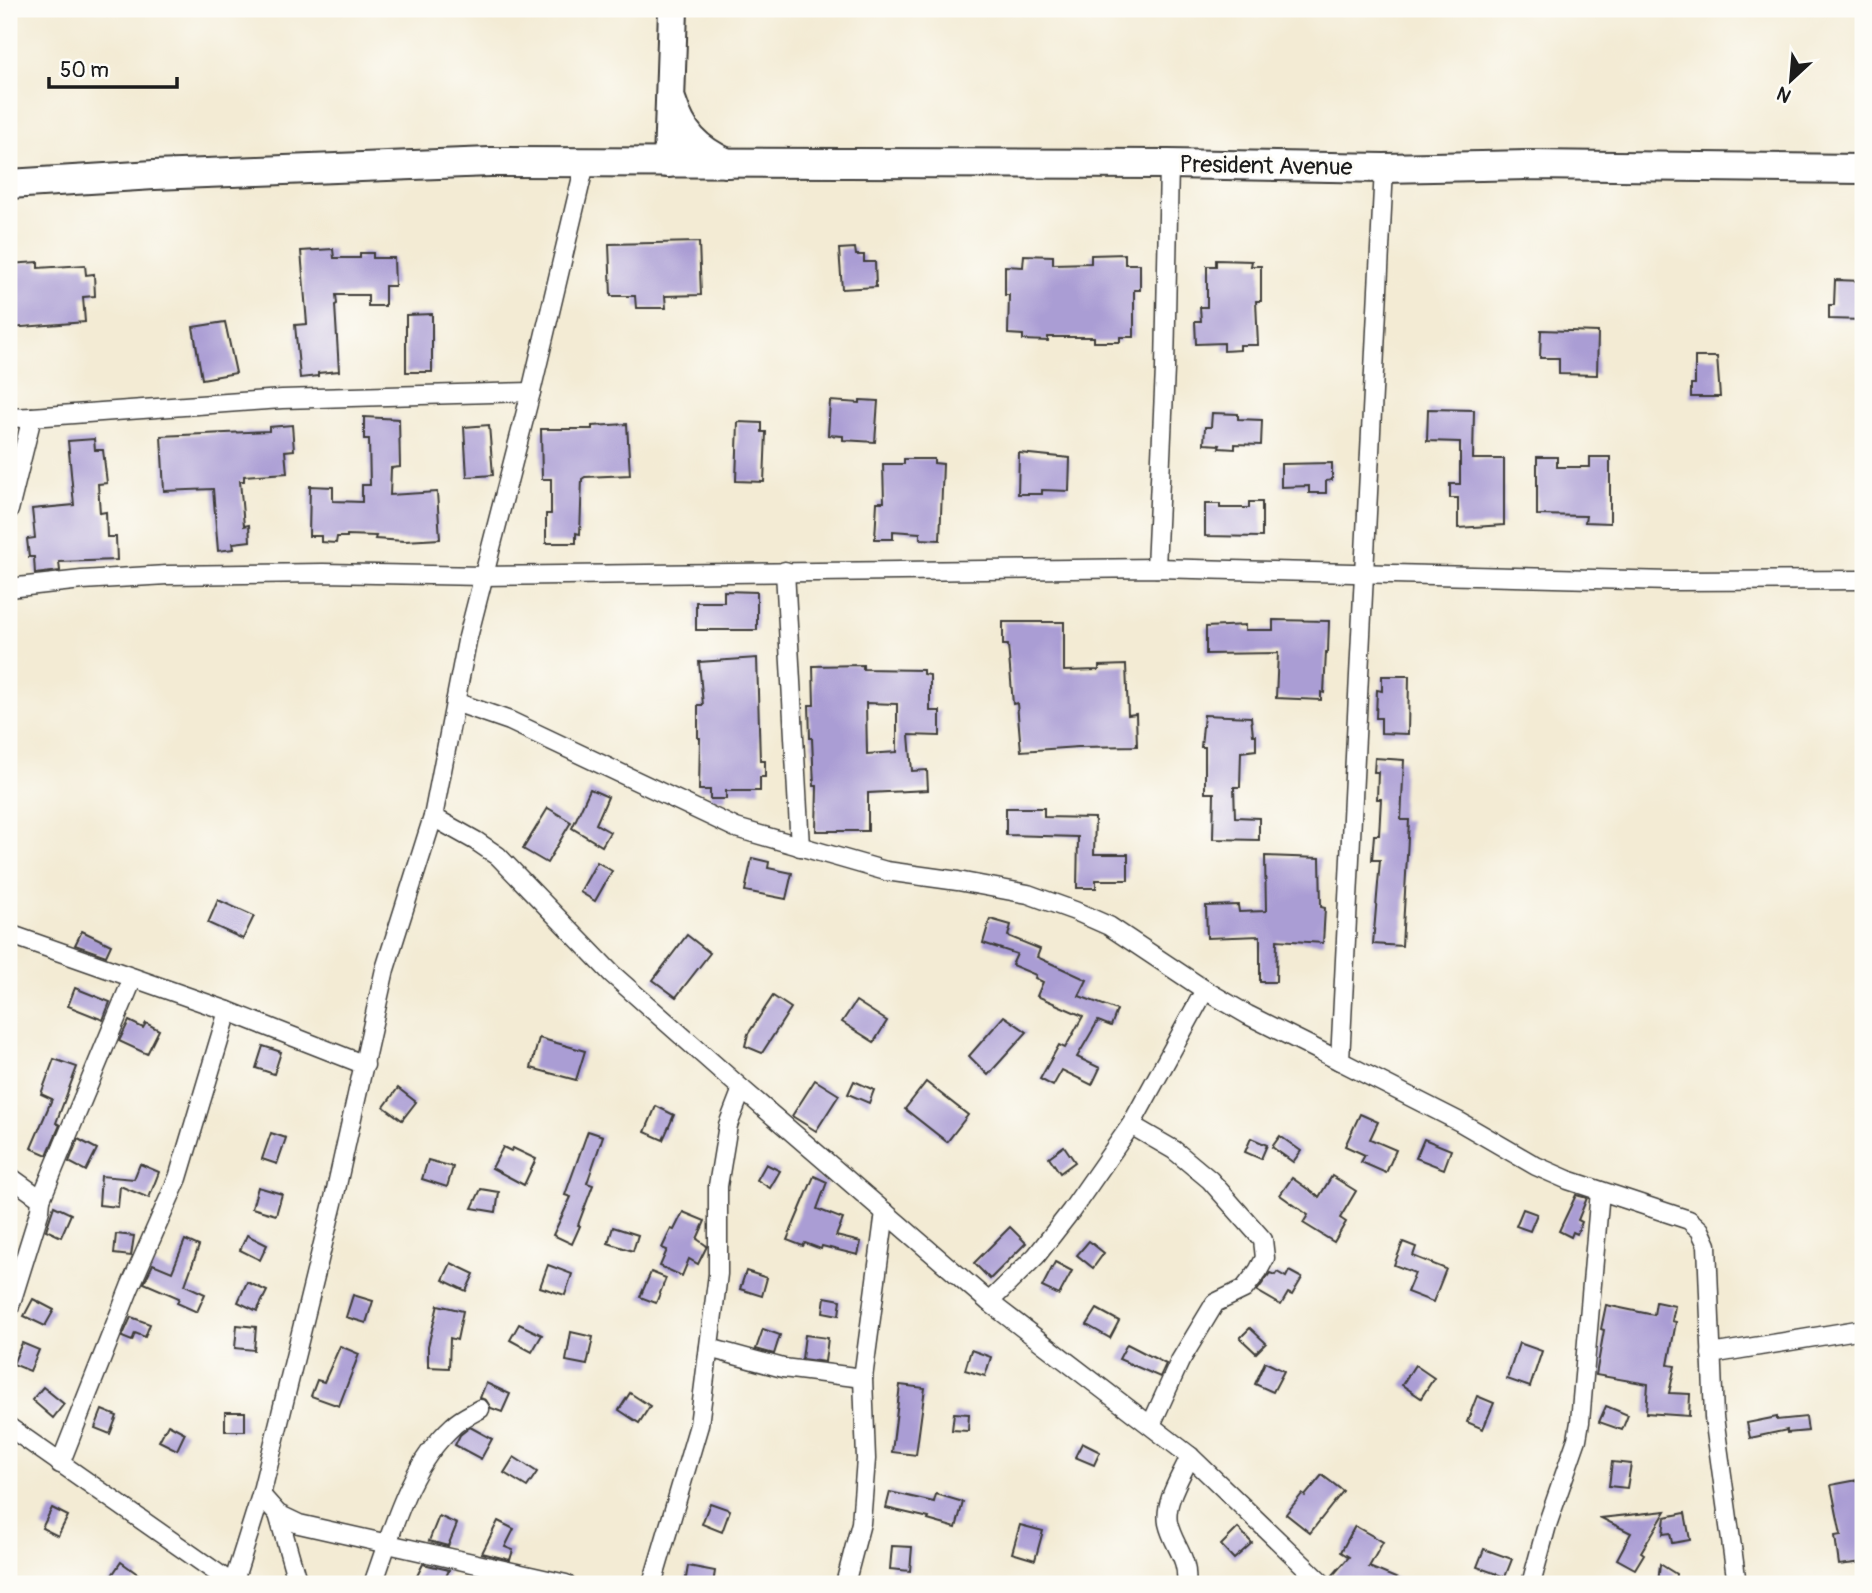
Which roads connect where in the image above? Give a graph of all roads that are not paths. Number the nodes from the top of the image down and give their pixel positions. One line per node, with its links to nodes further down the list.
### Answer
1 (673, 9): 2 (main road)
2 (670, 96): 3 (main road); 4 (main road); 5 (main road)
3 (618, 163): 4 (main road, President Avenue); 6 (main road, President Avenue)
4 (668, 163): 5 (main road, President Avenue)
5 (728, 163): 7 (main road, President Avenue)
6 (584, 164): 10 (main road, President Avenue); 11 (street)
7 (1169, 164): 8 (main road, President Avenue); 15 (street)
8 (1384, 168): 9 (main road, President Avenue); 17 (street)
9 (1863, 169)
10 (9, 184)
11 (531, 392): 12 (street); 18 (street)
12 (32, 417): 13 (street); 14 (street)
13 (9, 418)
14 (9, 510)
15 (1156, 568): 16 (street); 17 (street)
16 (785, 571): 18 (street); 23 (street)
17 (1364, 572): 19 (street); 28 (street)
18 (483, 576): 20 (street); 21 (street)
19 (1863, 580)
20 (9, 588)
21 (455, 702): 22 (street); 23 (street)
22 (433, 817): 29 (street); 30 (street)
23 (800, 847): 26 (street)
24 (9, 934): 25 (street)
25 (133, 978): 27 (street); 34 (street)
26 (1205, 990): 28 (street); 31 (street)
27 (228, 1011): 29 (street); 46 (street)
28 (1340, 1061): 33 (street)
29 (365, 1065): 47 (street)
30 (742, 1089): 35 (street); 39 (street)
31 (1131, 1125): 36 (street); 43 (street)
32 (9, 1176): 34 (street)
33 (1600, 1191): 40 (street); 58 (street)
34 (41, 1199): 37 (street)
35 (885, 1212): 36 (street); 41 (street)
36 (989, 1302): 43 (street)
37 (9, 1309)
38 (1863, 1329): 40 (street)
39 (709, 1348): 41 (street); 54 (street)
40 (1712, 1354): 59 (street)
41 (863, 1378): 55 (street)
42 (480, 1409): 49 (street)
43 (1151, 1425): 45 (street)
44 (9, 1427): 46 (street)
45 (1190, 1456): 56 (street); 57 (street)
46 (60, 1464): 50 (street)
47 (261, 1495): 48 (street); 50 (street)
48 (278, 1514): 49 (street); 51 (street)
49 (387, 1544): 52 (street); 53 (street)
50 (233, 1584)
51 (298, 1584)
52 (373, 1584)
53 (566, 1584)
54 (652, 1584)
55 (845, 1584)
56 (1186, 1584)
57 (1323, 1584)
58 (1531, 1584)
59 (1737, 1584)

